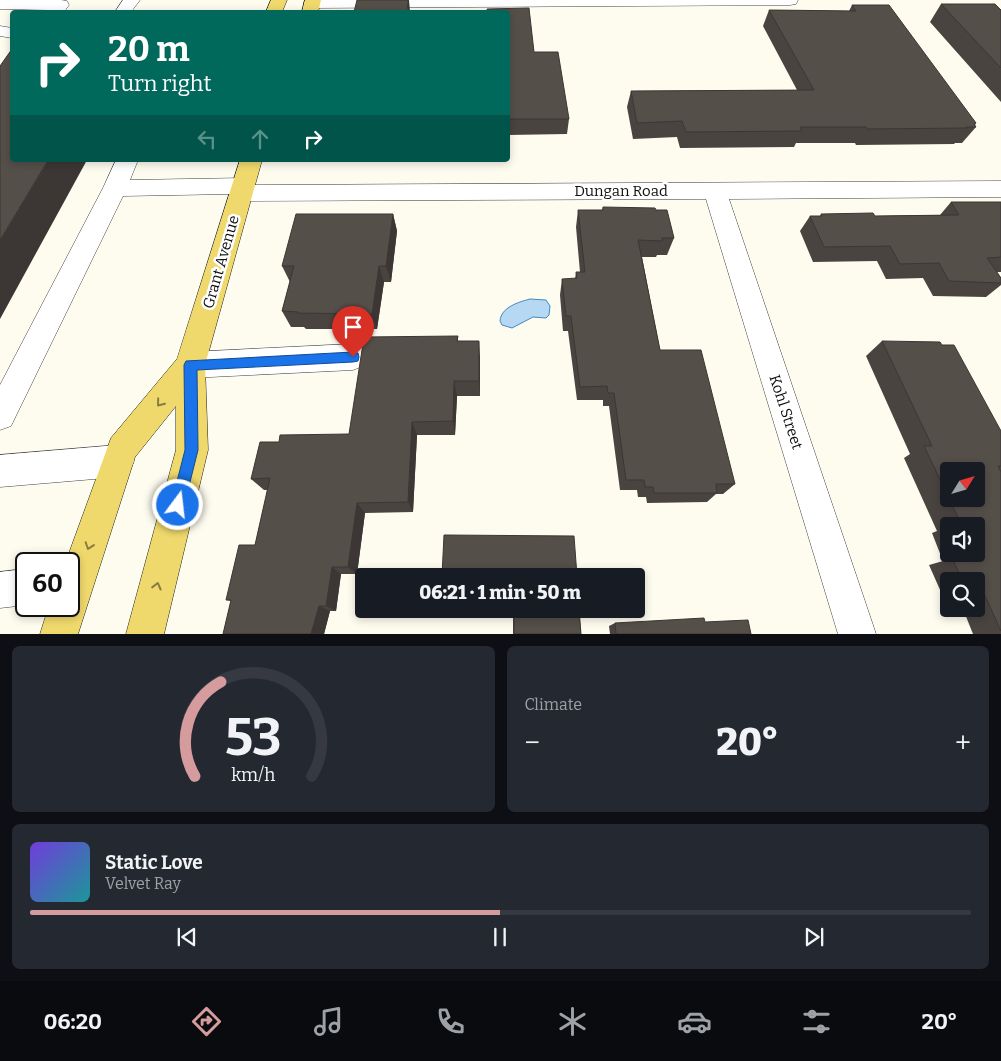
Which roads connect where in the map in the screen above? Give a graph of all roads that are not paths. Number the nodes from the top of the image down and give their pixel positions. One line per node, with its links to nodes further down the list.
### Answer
1 (790, 0): 3 (street)
2 (0, 4): 4 (street)
3 (312, 5)
4 (58, 10)
5 (125, 162): 7 (street)
6 (250, 162): 9 (main road, Grant Avenue)
7 (114, 188): 9 (street, Dungan Road); 13 (street)
8 (1001, 189): 10 (street, Dungan Road)
9 (242, 190): 10 (street, Dungan Road); 12 (main road, Grant Avenue)
10 (715, 190): 22 (street, Kohl Street)
11 (353, 357): 12 (street)
12 (190, 365): 14 (main road, Grant Avenue, one-way to 14); 21 (main road, Grant Avenue, one-way to 12)
13 (0, 416)
14 (118, 460): 15 (street); 16 (main road, Grant Avenue, one-way to 16)
15 (0, 471)
16 (80, 568)
17 (15, 588): 18 (street)
18 (0, 590)
19 (64, 617): 20 (main road, Grant Avenue)
20 (59, 634)
21 (145, 634)
22 (857, 634)

